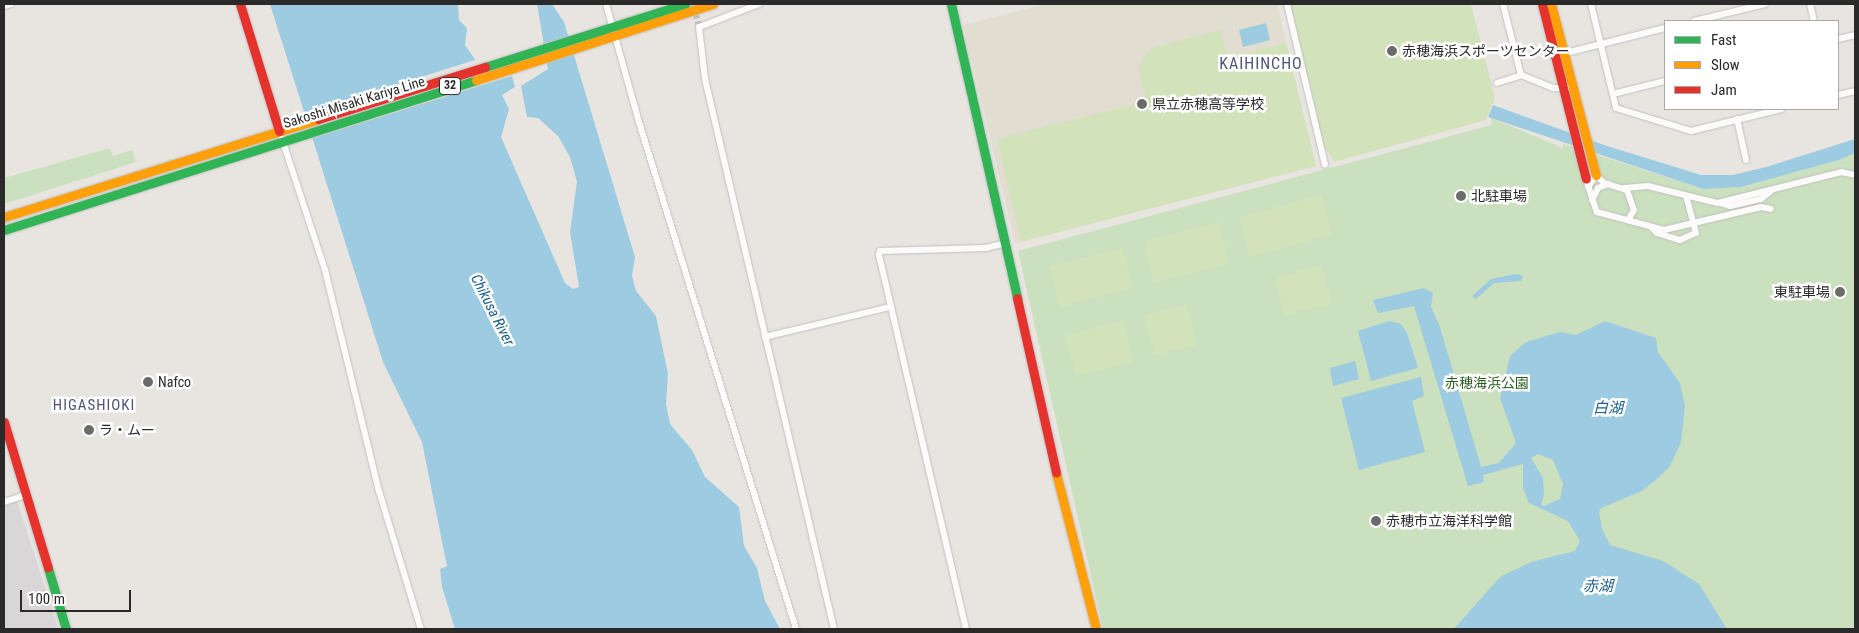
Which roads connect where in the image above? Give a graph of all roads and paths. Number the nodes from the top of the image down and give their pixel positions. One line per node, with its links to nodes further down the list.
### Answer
1 (11, 4): 15 (street)
2 (240, 4): 33 (street)
3 (606, 4): 19 (street)
4 (685, 4): 19 (street, Sakoshi Misaki Kariya Line / 32)
5 (713, 4): 19 (street, Sakoshi Misaki Kariya Line / 32)
6 (759, 4): 51 (street)
7 (951, 4): 49 (street)
8 (1287, 4): 35 (street)
9 (1503, 4): 24 (street)
10 (1542, 4): 23 (street)
11 (1551, 4): 23 (street)
12 (1591, 4): 22 (street)
13 (1766, 4): 16 (street)
14 (1810, 4): 17 (street)
15 (4, 6)
16 (1698, 20)
17 (1814, 20)
18 (1664, 28): 22 (street)
19 (612, 31): 33 (street, Sakoshi Misaki Kariya Line / 32); 57 (street)
20 (1855, 35): 21 (street)
21 (1839, 40)
22 (1600, 44): 23 (street); 29 (street)
23 (1559, 55): 27 (street)
24 (1521, 75): 26 (street); 27 (street)
25 (1664, 81): 29 (street)
26 (1497, 83)
27 (1568, 89): 37 (street); 38 (street)
28 (1855, 91): 30 (street)
29 (1613, 94): 32 (street)
30 (1839, 95)
31 (1778, 110): 32 (street)
32 (1737, 120): 34 (street)
33 (284, 134): 44 (street, Sakoshi Misaki Kariya Line / 32); 48 (street, Sakoshi Misaki Kariya Line / 32); 56 (street)
34 (1746, 160)
35 (1325, 165)
36 (1855, 174): 41 (street)
37 (1596, 175): 38 (street); 39 (street)
38 (1587, 182): 42 (street)
39 (1608, 184): 40 (street); 42 (street)
40 (1624, 188): 41 (street); 45 (street)
41 (1686, 196): 46 (street)
42 (1592, 202): 45 (street)
43 (1770, 209): 46 (street)
44 (4, 217)
45 (1628, 220): 47 (street)
46 (1695, 223): 47 (street); 47 (street)
47 (1650, 226)
48 (4, 230)
49 (1006, 243): 50 (street); 60 (street)
50 (890, 308): 51 (street); 59 (street)
51 (766, 337): 58 (street)
52 (4, 422): 53 (street)
53 (24, 495): 54 (street); 55 (street)
54 (4, 502)
55 (66, 629)
56 (421, 629)
57 (796, 629)
58 (834, 629)
59 (966, 629)
60 (1096, 629)

